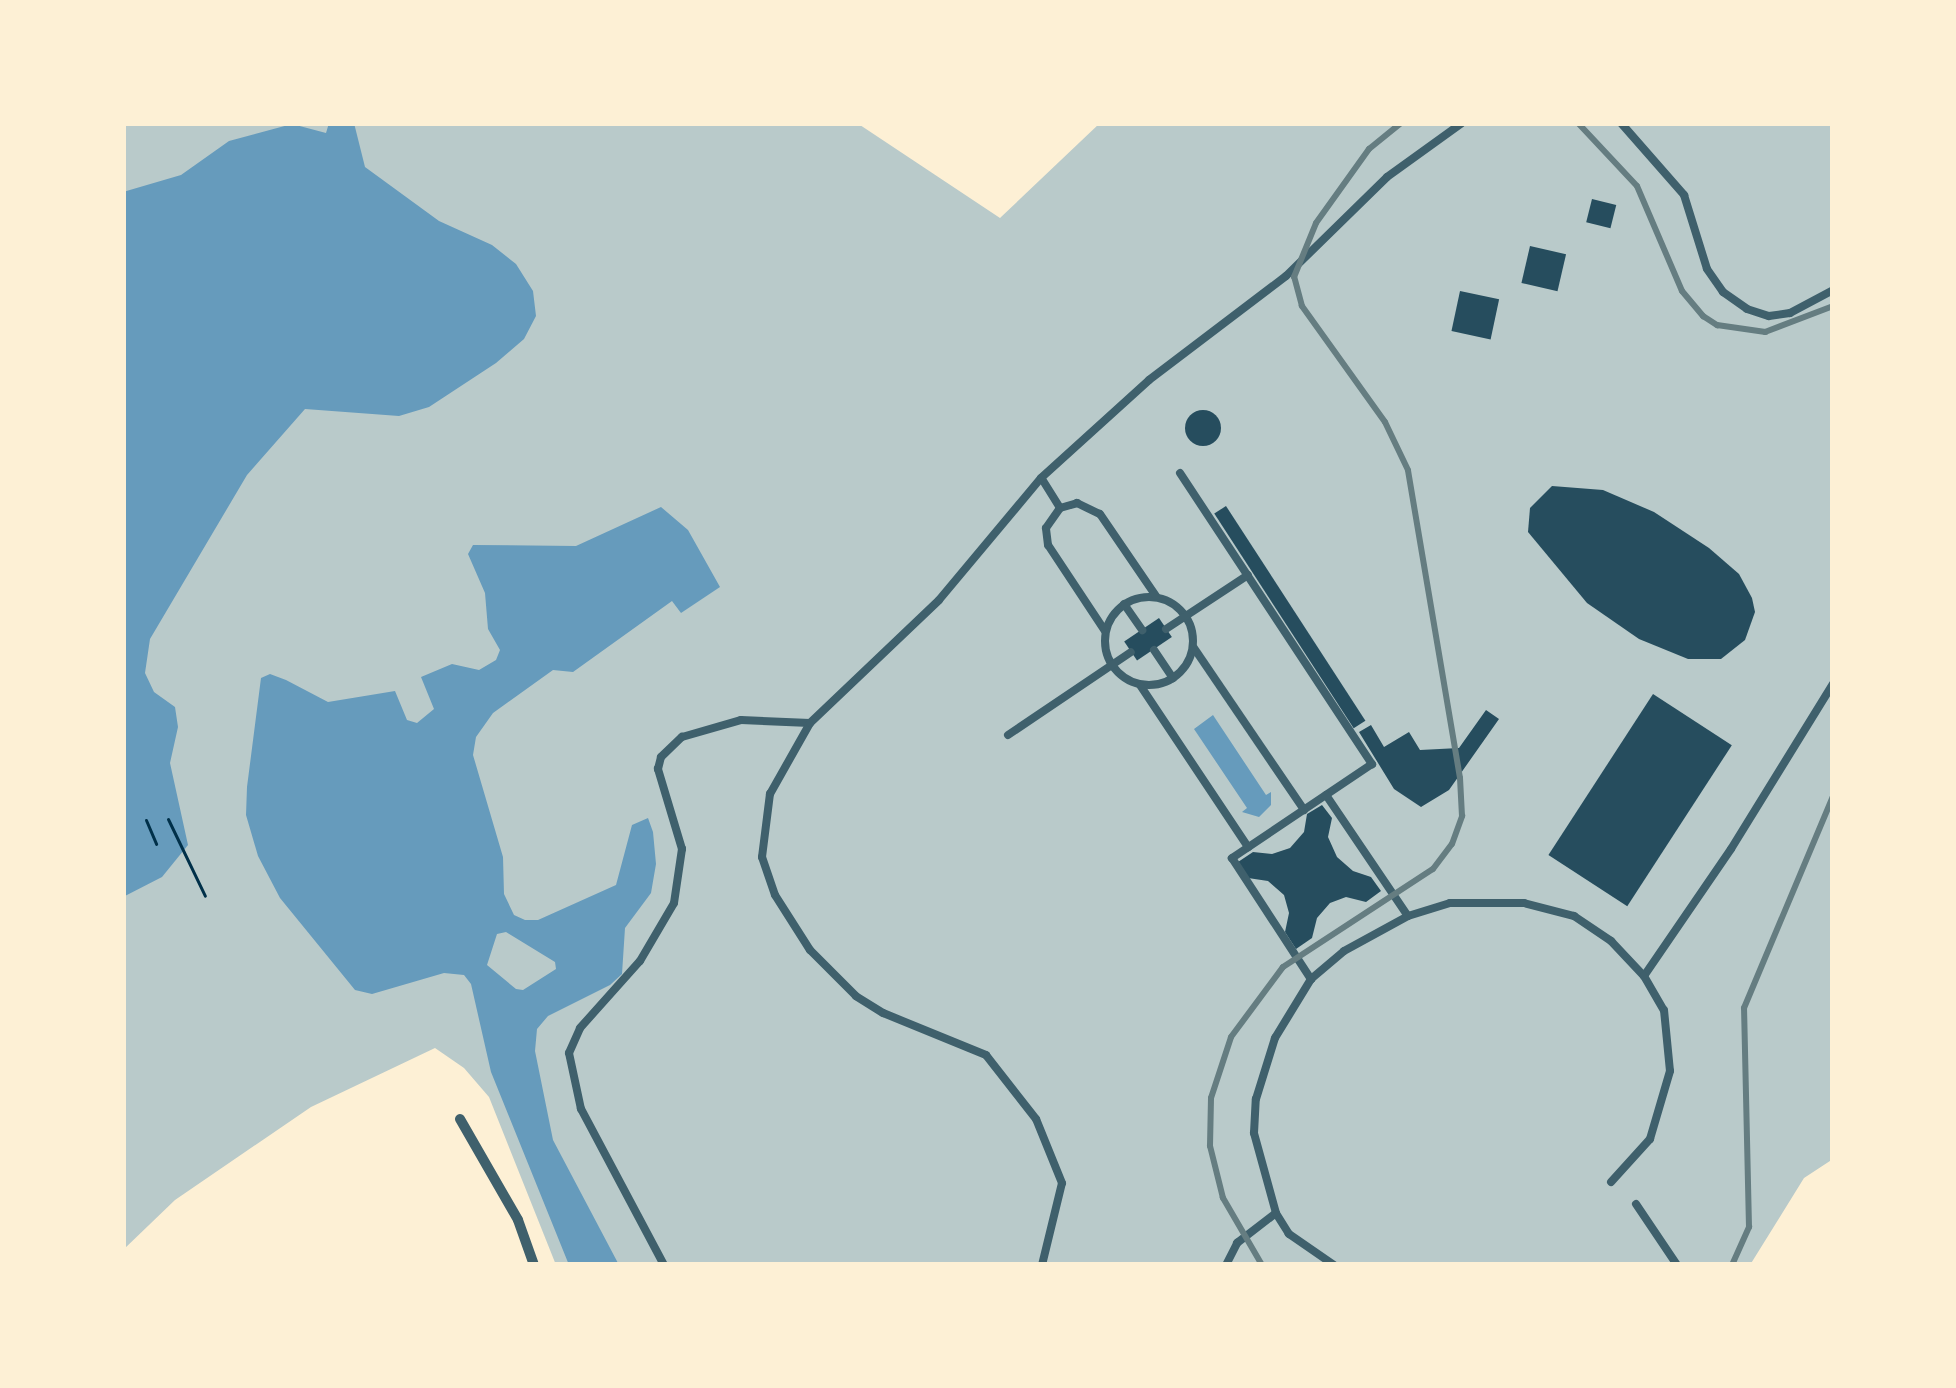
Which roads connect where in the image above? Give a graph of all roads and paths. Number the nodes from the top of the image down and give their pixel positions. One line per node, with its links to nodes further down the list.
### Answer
1 (1462, 123): 5 (street)
2 (1622, 123): 3 (street)
3 (1833, 290)
4 (1180, 472): 7 (street)
5 (1041, 478): 6 (street); 21 (street)
6 (1060, 508): 8 (street); 13 (street)
7 (1248, 575): 10 (street); 23 (street)
8 (1156, 596): 9 (street); 10 (street)
9 (1124, 604): 12 (street); 13 (street)
10 (1186, 615): 11 (street); 14 (street)
11 (1166, 628)
12 (1142, 630)
13 (1106, 631): 17 (street)
14 (1193, 646): 18 (street); 24 (street)
15 (1154, 650): 18 (street)
16 (1131, 652): 17 (street)
17 (1112, 665): 19 (street); 22 (street)
18 (1173, 678): 19 (street)
19 (1139, 684): 28 (street)
20 (1833, 684): 31 (street)
21 (810, 723): 38 (street); 39 (street)
22 (1008, 735)
23 (1326, 795): 24 (street); 30 (street)
24 (1304, 810): 28 (street)
25 (168, 819): 29 (path)
26 (146, 820): 27 (path)
27 (156, 844)
28 (1248, 847): 32 (street)
29 (205, 896)
30 (1408, 916): 31 (street); 32 (street)
31 (1644, 976): 34 (street)
32 (1311, 979): 36 (street)
33 (460, 1119): 37 (street)
34 (1611, 1182)
35 (1636, 1204): 42 (street)
36 (1276, 1213): 40 (street); 41 (street)
37 (534, 1265)
38 (664, 1265)
39 (1042, 1265)
40 (1226, 1265)
41 (1334, 1265)
42 (1677, 1265)

